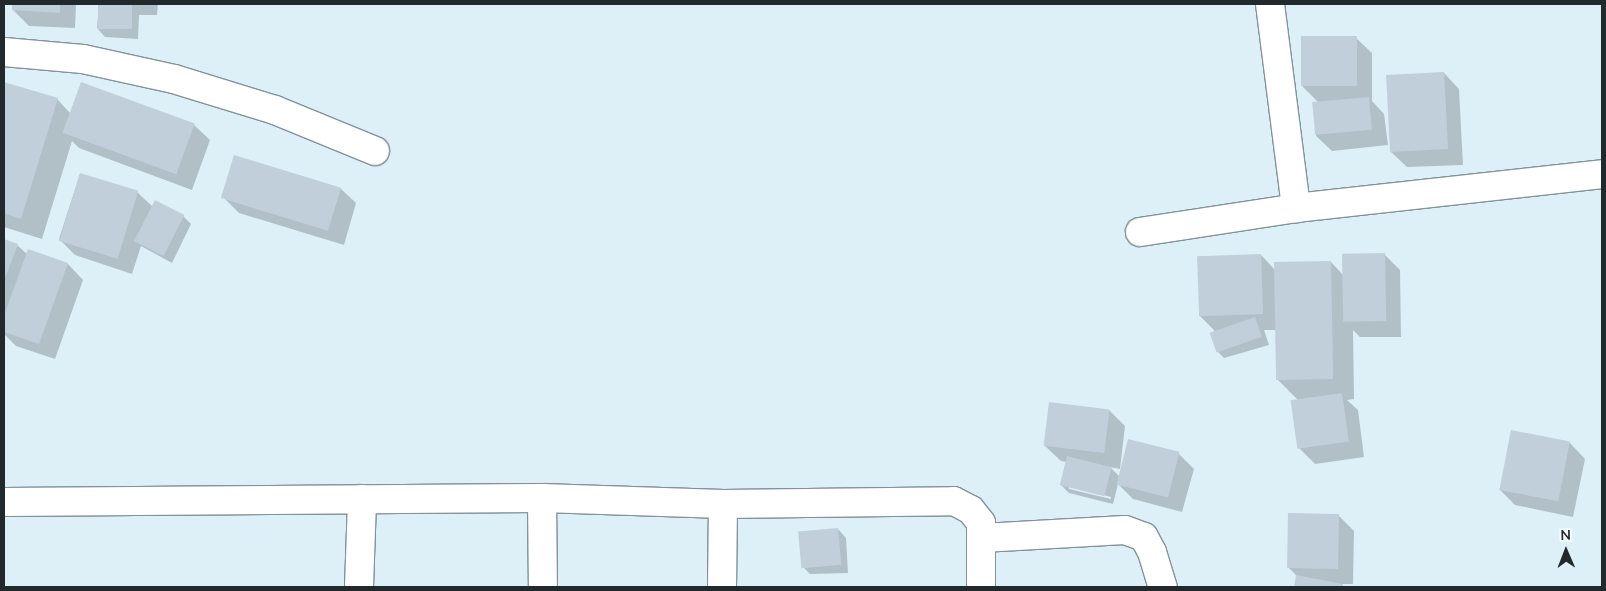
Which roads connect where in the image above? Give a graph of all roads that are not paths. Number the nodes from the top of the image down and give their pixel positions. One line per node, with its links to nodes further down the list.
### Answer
1 (1270, 4): 5 (street)
2 (4, 52): 3 (street)
3 (375, 151)
4 (1602, 174): 5 (street)
5 (1296, 208): 6 (street)
6 (1140, 232)
7 (542, 498): 8 (street); 10 (street); 13 (street)
8 (362, 499): 9 (street); 12 (street)
9 (4, 502)
10 (722, 504): 11 (street); 14 (street)
11 (982, 538): 15 (street); 16 (street)
12 (359, 587)
13 (543, 587)
14 (722, 587)
15 (981, 587)
16 (1163, 587)

